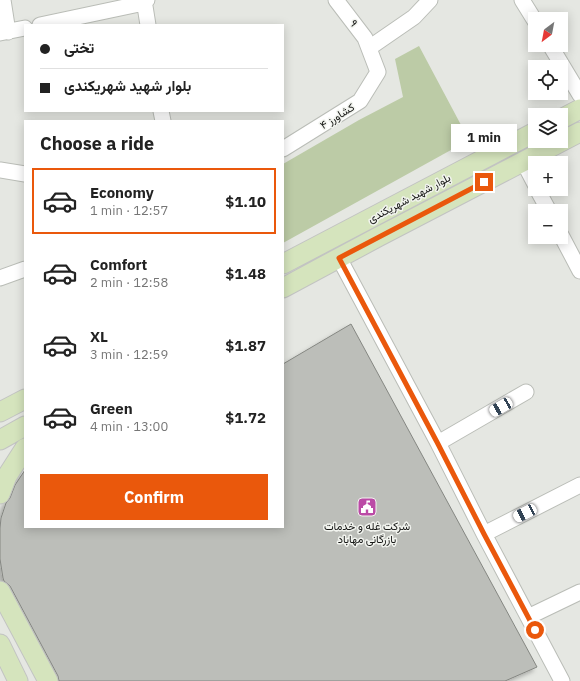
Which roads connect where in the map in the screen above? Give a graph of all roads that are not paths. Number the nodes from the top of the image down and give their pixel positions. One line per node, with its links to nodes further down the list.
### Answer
1 (3, 0): 10 (street)
2 (336, 0): 11 (street, ۹)
3 (430, 0): 11 (street)
4 (522, 0): 6 (street)
5 (145, 1): 7 (street); 8 (street)
6 (529, 12)
7 (44, 24)
8 (148, 24)
9 (24, 28): 10 (street)
10 (4, 33)
11 (369, 48): 18 (street, کشاورز ۴)
12 (554, 52): 13 (street)
13 (580, 95)
14 (580, 109): 15 (main road)
15 (568, 115)
16 (580, 132): 19 (main road, بلوار شهید شهریکندی)
17 (528, 136): 25 (main road, بلوار شهید شهریکندی)
18 (284, 148)
19 (523, 162): 21 (street); 24 (main road, بلوار شهید شهریکندی)
20 (0, 170): 22 (street)
21 (528, 171)
22 (24, 174)
23 (566, 244): 27 (street)
24 (339, 258): 29 (main road, بلوار شهید شهریکندی); 35 (street)
25 (284, 263)
26 (24, 269): 28 (street)
27 (580, 271)
28 (0, 278)
29 (284, 287)
30 (526, 392): 35 (street)
31 (24, 400): 32 (main road)
32 (0, 412)
33 (24, 427): 34 (main road)
34 (0, 440)
35 (438, 444): 39 (street)
36 (24, 450): 38 (main road)
37 (580, 485): 39 (street)
38 (0, 494)
39 (484, 534): 43 (street)
40 (0, 591): 49 (main road)
41 (580, 592): 43 (street)
42 (0, 616): 48 (main road)
43 (528, 617): 50 (street)
44 (0, 644): 47 (main road)
45 (0, 672): 46 (main road)
46 (5, 681)
47 (18, 681)
48 (33, 681)
49 (48, 681)
50 (562, 681)

